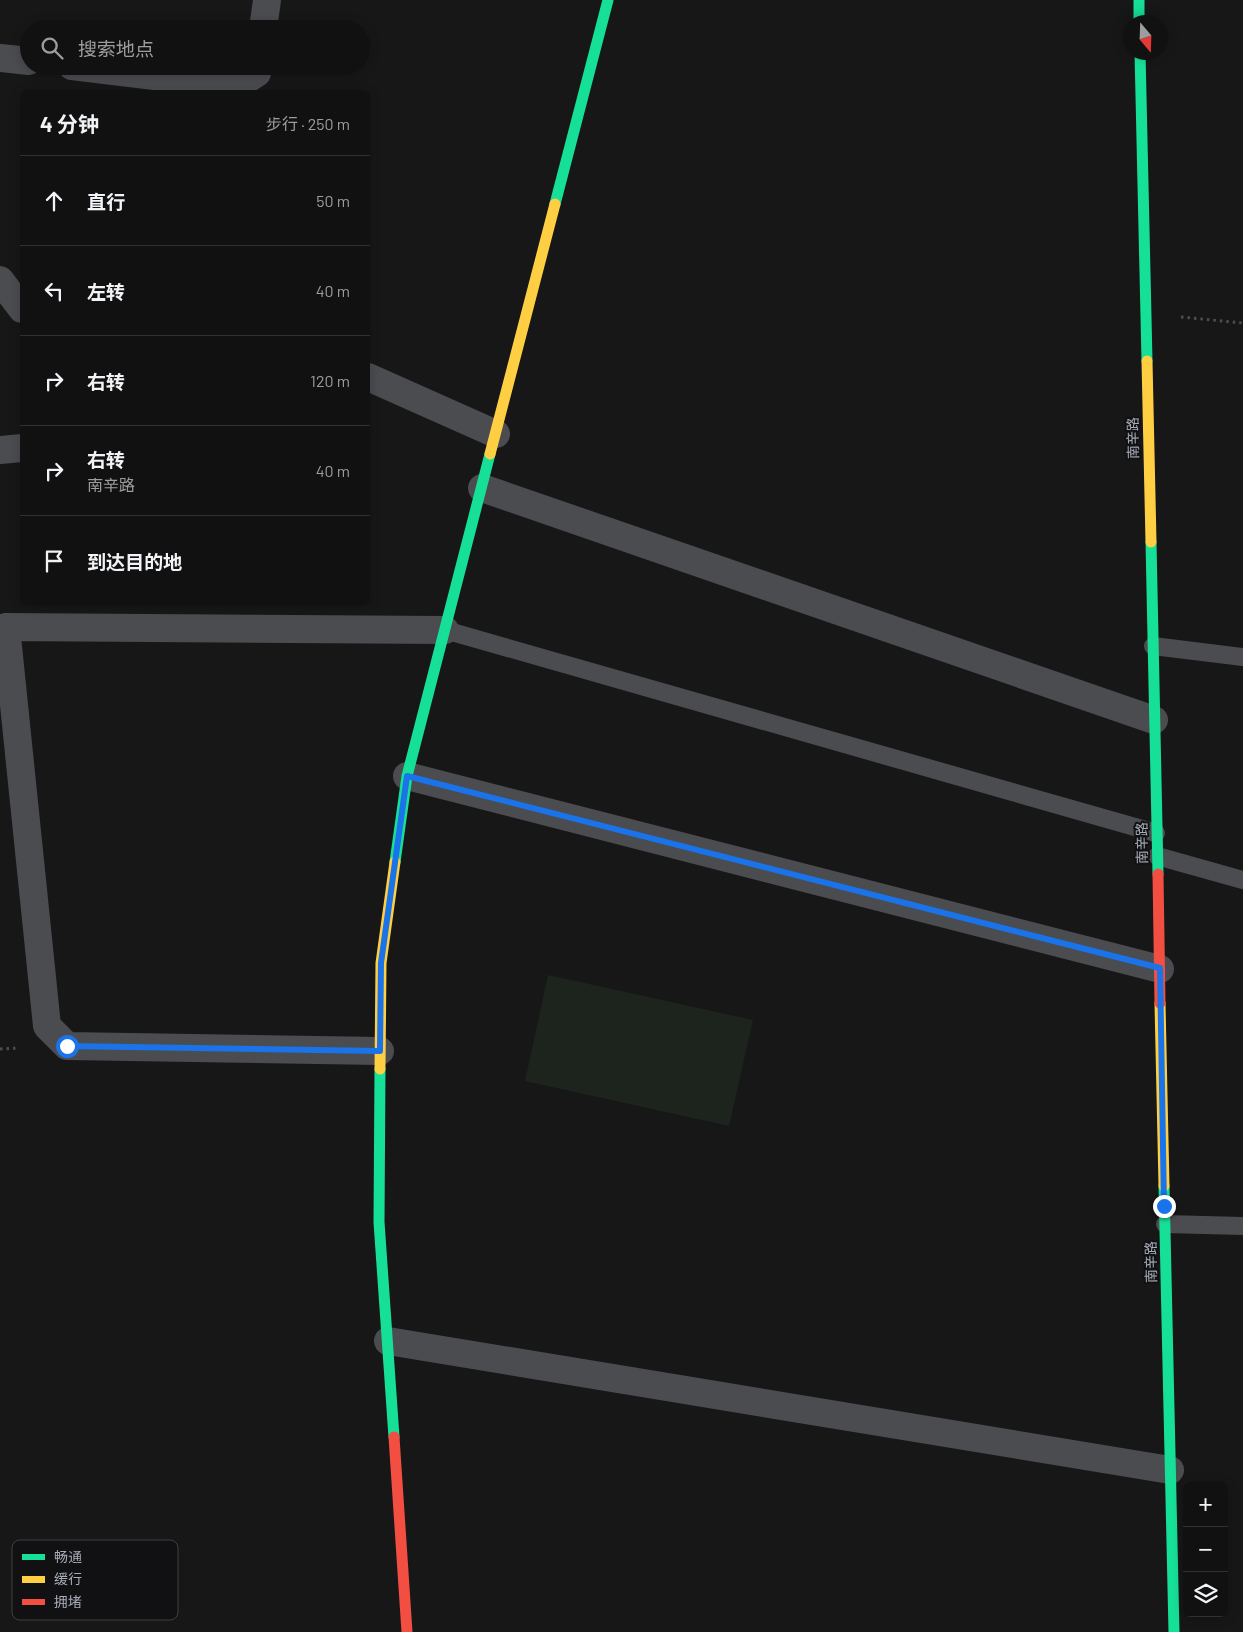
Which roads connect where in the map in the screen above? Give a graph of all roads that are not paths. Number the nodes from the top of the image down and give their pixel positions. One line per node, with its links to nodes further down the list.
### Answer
1 (268, 0): 5 (street)
2 (607, 0): 15 (street)
3 (1138, 0): 4 (street)
4 (1139, 15)
5 (265, 20)
6 (0, 58): 7 (street)
7 (20, 60)
8 (1140, 60): 21 (street, 南辛路)
9 (137, 75): 11 (street)
10 (254, 75): 11 (street)
11 (237, 89)
12 (0, 280): 13 (street)
13 (20, 306)
14 (370, 378): 15 (street)
15 (496, 434): 18 (street)
16 (20, 448): 17 (street)
17 (0, 450)
18 (482, 488): 20 (street); 23 (street)
19 (3, 626): 20 (street); 29 (street)
20 (445, 630): 24 (street); 25 (lane)
21 (1153, 646): 22 (lane); 23 (street, 南辛路)
22 (1243, 657)
23 (1154, 720): 25 (street, 南辛路)
24 (407, 776): 28 (street); 29 (street)
25 (1156, 833): 26 (street, 南辛路)
26 (1157, 856): 27 (lane); 28 (street, 南辛路)
27 (1243, 880)
28 (1160, 968): 30 (street, 南辛路)
29 (380, 1051): 32 (street)
30 (1165, 1224): 31 (lane); 33 (street, 南辛路)
31 (1243, 1226)
32 (388, 1341): 33 (street); 34 (street)
33 (1170, 1470): 35 (street, 南辛路)
34 (407, 1632)
35 (1174, 1632)

